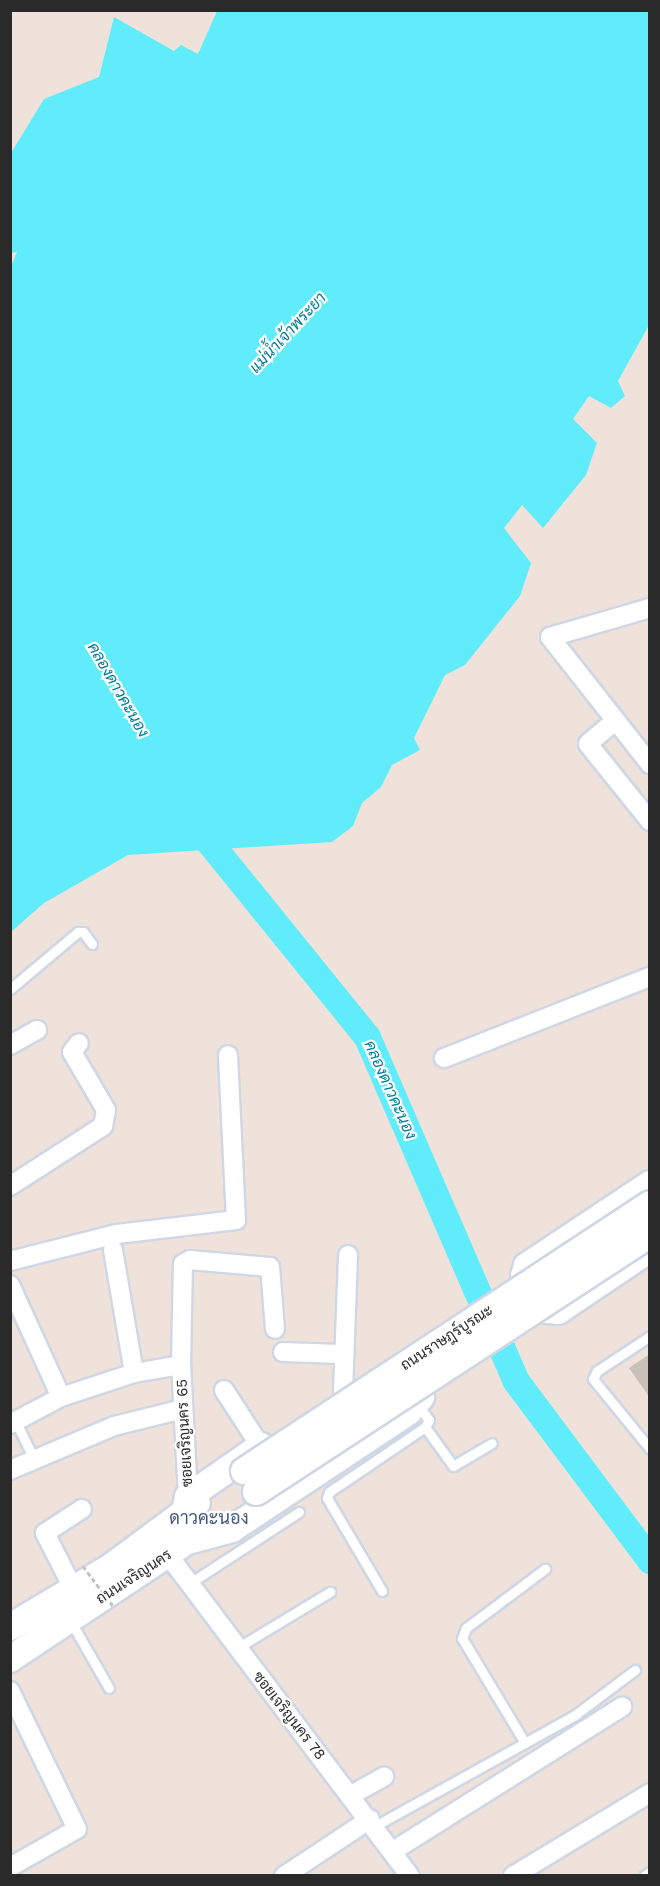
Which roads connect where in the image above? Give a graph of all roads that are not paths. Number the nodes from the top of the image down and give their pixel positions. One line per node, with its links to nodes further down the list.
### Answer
1 (650, 608): 2 (street)
2 (615, 721): 3 (street); 4 (street)
3 (650, 764)
4 (650, 821)
5 (92, 944): 7 (lane)
6 (650, 977): 12 (street)
7 (10, 989)
8 (37, 1030): 10 (street)
9 (79, 1043): 14 (street)
10 (10, 1045)
11 (228, 1055): 20 (street)
12 (444, 1058)
13 (650, 1185): 18 (main road)
14 (10, 1186)
15 (650, 1204): 39 (main road, ถนนราษฎร์บูรณะ, bridge)
16 (650, 1233): 39 (main road, ถนนราษฎร์บูรณะ, bridge)
17 (113, 1250): 27 (street)
18 (650, 1250)
19 (348, 1255): 25 (street)
20 (10, 1261)
21 (10, 1285): 30 (street)
22 (275, 1329): 26 (street)
23 (650, 1336): 36 (lane)
24 (284, 1352): 25 (street)
25 (341, 1354): 29 (street)
26 (181, 1365): 27 (street, ซอยเจริญนคร 65); 31 (street, ซอยเจริญนคร 65)
27 (134, 1373): 30 (street, ซอยเจริญนคร 65)
28 (224, 1390): 35 (street)
29 (343, 1392): 32 (main road); 35 (main road)
30 (61, 1397): 33 (street, ซอยเจริญนคร 65)
31 (183, 1409): 37 (street); 40 (street, ซอยเจริญนคร 65)
32 (422, 1416): 34 (lane); 43 (main road); 47 (lane)
33 (13, 1423): 37 (lane)
34 (492, 1443)
35 (261, 1447): 40 (main road)
36 (650, 1449)
37 (34, 1459): 38 (street)
38 (10, 1470)
39 (250, 1482): 40 (main road, ถนนเจริญนคร); 43 (main road, ถนนเจริญนคร)
40 (186, 1504): 46 (main road, ถนนเจริญนคร)
41 (82, 1509): 46 (street)
42 (299, 1512): 45 (lane)
43 (178, 1548): 45 (street, ซอยเจริญนคร 78); 49 (main road, ถนนเจริญนคร)
44 (545, 1569): 57 (lane)
45 (190, 1583): 51 (street, ซอยเจริญนคร 78)
46 (74, 1590): 50 (main road, ถนนเจริญนคร)
47 (382, 1591)
48 (330, 1592): 51 (lane)
49 (70, 1620): 52 (main road, ถนนเจริญนคร); 54 (lane)
50 (10, 1627)
51 (236, 1648): 60 (street, ซอยเจริญนคร 78)
52 (10, 1659)
53 (635, 1670): 57 (lane)
54 (110, 1688)
55 (10, 1691): 63 (street)
56 (622, 1707): 62 (street)
57 (525, 1743): 61 (lane)
58 (384, 1777): 60 (street)
59 (650, 1793): 67 (street)
60 (351, 1795): 61 (street, ซอยเจริญนคร 78)
61 (373, 1822): 62 (street, ซอยเจริญนคร 78); 65 (street)
62 (393, 1851): 66 (street, ซอยเจริญนคร 78)
63 (10, 1868)
64 (650, 1872): 68 (lane)
65 (284, 1875)
66 (410, 1875)
67 (513, 1875)
68 (644, 1875)

